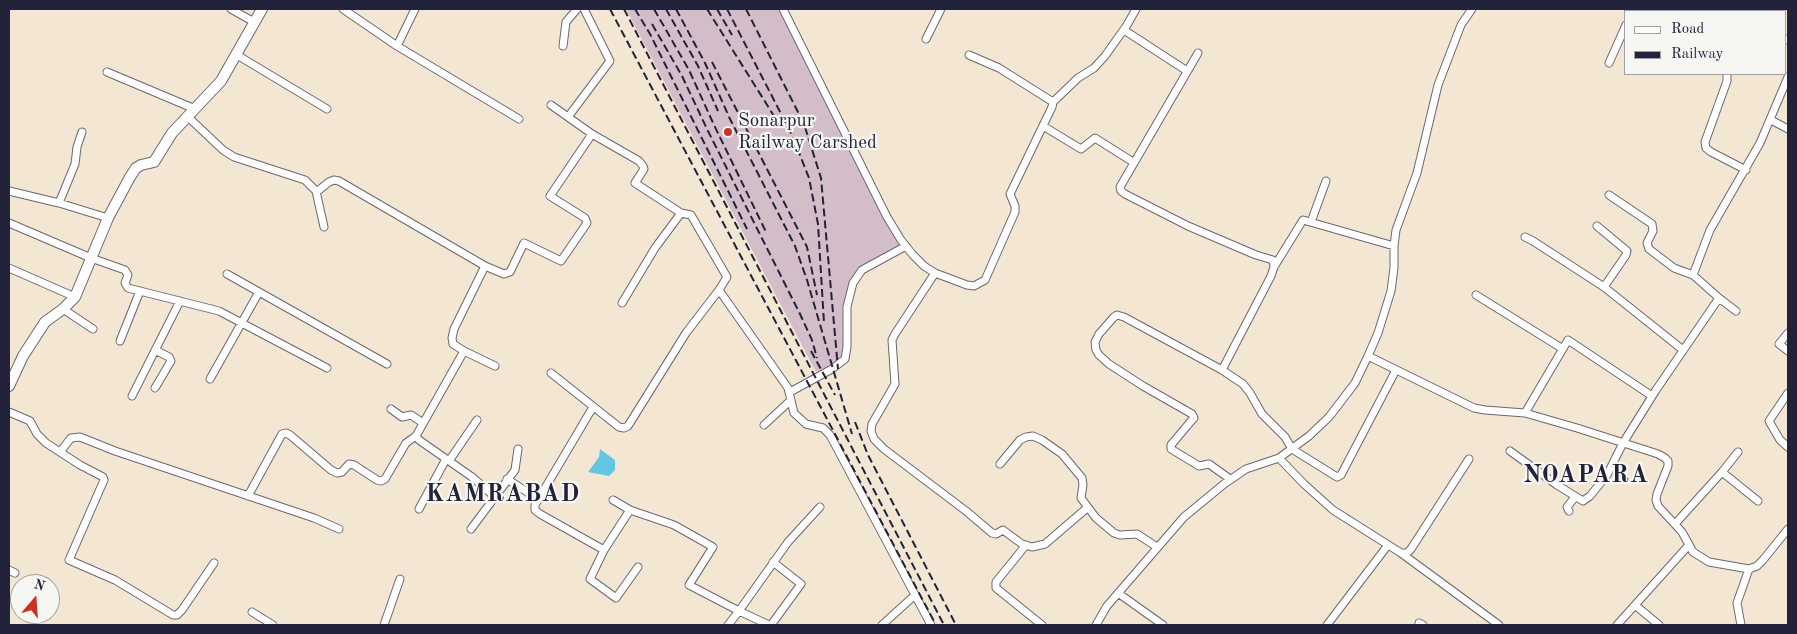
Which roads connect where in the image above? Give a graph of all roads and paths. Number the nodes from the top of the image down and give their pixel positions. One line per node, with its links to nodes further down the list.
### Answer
1 (231, 9): 11 (street)
2 (262, 9): 11 (street)
3 (344, 9): 15 (street)
4 (415, 9): 15 (street)
5 (577, 9): 16 (street)
6 (584, 9): 29 (street)
7 (783, 9): 50 (street)
8 (941, 9): 14 (street)
9 (1136, 9): 13 (street)
10 (1472, 9): 51 (street)
11 (254, 22): 18 (street)
12 (1624, 29): 20 (street)
13 (1124, 30): 21 (street); 25 (street)
14 (926, 39)
15 (397, 46): 30 (street)
16 (563, 46)
17 (1198, 53): 21 (street)
18 (237, 55): 27 (street); 28 (street)
19 (969, 55): 25 (street)
20 (1609, 63)
21 (1187, 71): 36 (street)
22 (107, 72): 28 (street)
23 (1727, 75): 37 (street)
24 (1788, 77): 31 (street)
25 (1053, 102): 32 (street)
26 (551, 105): 29 (street)
27 (328, 109)
28 (191, 112): 39 (street); 44 (street)
29 (568, 117): 35 (street)
30 (518, 119)
31 (1771, 120): 33 (street); 37 (street)
32 (1043, 126): 36 (street); 56 (street)
33 (1788, 129)
34 (82, 132): 42 (street)
35 (592, 134): 43 (street); 53 (street)
36 (1133, 162): 54 (street)
37 (1746, 170): 58 (street)
38 (1326, 181): 45 (street)
39 (316, 190): 48 (street); 53 (street)
40 (9, 191): 42 (street)
41 (1609, 195): 58 (street)
42 (59, 203): 44 (street)
43 (680, 214): 60 (street); 67 (street)
44 (108, 218): 52 (street)
45 (1311, 222): 51 (street); 54 (street)
46 (9, 223): 52 (street)
47 (1597, 226): 59 (street)
48 (324, 227)
49 (1525, 237): 59 (street)
50 (906, 246): 56 (street); 91 (street)
51 (1394, 246): 79 (street)
52 (91, 258): 61 (street); 64 (street)
53 (485, 266): 77 (street)
54 (1274, 267): 83 (street)
55 (9, 268): 64 (street)
56 (935, 273): 130 (street)
57 (227, 274): 62 (street)
58 (1693, 275): 65 (street)
59 (1604, 287): 76 (street)
60 (719, 290): 91 (street); 93 (street)
61 (140, 291): 66 (street); 73 (street)
62 (258, 292): 70 (street); 80 (street)
63 (1476, 295): 74 (street)
64 (74, 297): 68 (street)
65 (1719, 298): 69 (street); 76 (street)
66 (180, 301): 70 (street); 75 (street)
67 (622, 303)
68 (63, 309): 71 (street); 87 (street)
69 (1736, 311)
70 (241, 324): 82 (street); 86 (street)
71 (93, 329)
72 (1788, 333): 78 (street)
73 (120, 341)
74 (1563, 349): 92 (street); 96 (street)
75 (155, 350): 88 (street); 90 (street)
76 (1683, 350): 92 (street)
77 (464, 351): 81 (street); 98 (street)
78 (1788, 351)
79 (1368, 356): 84 (street); 103 (street)
80 (387, 364)
81 (495, 366)
82 (326, 368)
83 (1222, 370): 103 (street); 114 (street)
84 (1396, 370): 96 (street); 103 (street)
85 (551, 374): 93 (street)
86 (210, 379)
87 (9, 386)
88 (155, 388)
89 (1788, 393): 102 (street)
90 (132, 396)
91 (791, 396): 99 (street); 142 (street)
92 (1652, 396): 101 (street)
93 (593, 406): 118 (street)
94 (391, 409): 98 (street)
95 (9, 412): 106 (street)
96 (1525, 413): 101 (street)
97 (477, 420): 110 (street)
98 (423, 423): 100 (street)
99 (764, 425)
100 (416, 436): 110 (street); 115 (street)
101 (1623, 443): 117 (street); 126 (street)
102 (1788, 446)
103 (1292, 448): 108 (street)
104 (518, 449): 113 (street)
105 (1510, 451): 117 (street)
106 (60, 452): 115 (street); 137 (street)
107 (1738, 452): 112 (street)
108 (1278, 458): 114 (street); 131 (street)
109 (1469, 459): 135 (street)
110 (448, 460): 116 (street); 123 (street)
111 (1000, 464): 122 (street)
112 (1722, 472): 120 (street); 126 (street)
113 (507, 479): 116 (street); 118 (street)
114 (1230, 479): 133 (street)
115 (248, 496): 127 (street)
116 (494, 496): 128 (street)
117 (1575, 497): 125 (street)
118 (538, 499): 134 (street)
119 (613, 500): 124 (street)
120 (1758, 501)
121 (820, 507): 136 (street)
122 (1088, 508): 130 (street); 133 (street)
123 (419, 510)
124 (630, 510): 134 (street); 144 (street)
125 (1569, 511)
126 (1675, 524): 132 (street)
127 (339, 529)
128 (470, 529)
129 (1788, 529): 139 (street)
130 (1026, 545): 153 (street)
131 (1388, 546): 135 (street); 146 (street)
132 (1688, 546): 139 (street); 143 (street)
133 (1157, 547): 141 (street)
134 (604, 550): 138 (street)
135 (1401, 553): 156 (street)
136 (773, 562): 144 (street); 150 (street)
137 (214, 563)
138 (638, 568)
139 (1749, 569): 159 (street)
140 (400, 579): 148 (street)
141 (1118, 593): 154 (street); 155 (street)
142 (915, 595): 151 (street); 152 (street)
143 (1634, 604): 157 (street); 158 (street)
144 (738, 611): 149 (street); 150 (street)
145 (252, 612): 147 (street)
146 (1329, 624)
147 (274, 625)
148 (384, 625)
149 (728, 625)
150 (770, 625)
151 (882, 625)
152 (931, 625)
153 (1042, 625)
154 (1096, 625)
155 (1163, 625)
156 (1499, 625)
157 (1619, 625)
158 (1659, 625)
159 (1741, 625)

